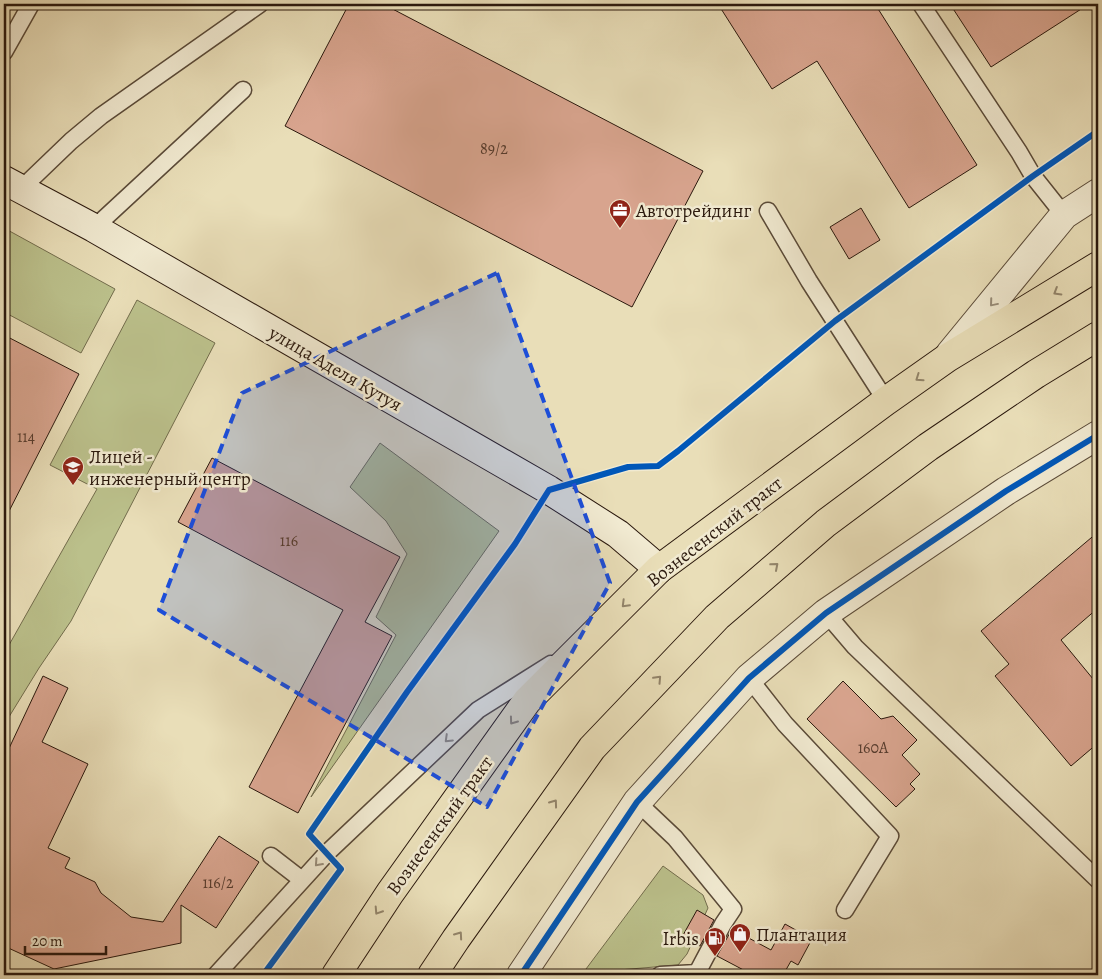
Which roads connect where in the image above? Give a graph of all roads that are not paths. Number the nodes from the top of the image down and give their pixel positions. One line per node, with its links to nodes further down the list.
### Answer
1 (31, 4): 4 (lane)
2 (260, 4): 6 (lane)
3 (921, 4): 9 (lane)
4 (4, 52)
5 (243, 90): 10 (lane)
6 (12, 185): 10 (street, улица Аделя Кутуя)
7 (1098, 193): 9 (street)
8 (768, 211): 14 (lane)
9 (1064, 215): 13 (street, one-way to 13)
10 (94, 228): 16 (street, улица Аделя Кутуя)
11 (1098, 266): 13 (main road, Вознесенский тракт, one-way to 13)
12 (1098, 336): 27 (main road, one-way to 12)
13 (947, 358): 14 (main road, Вознесенский тракт, one-way to 14)
14 (886, 401): 16 (main road, Вознесенский тракт)
15 (1098, 435): 17 (street)
16 (659, 569): 18 (main road, Вознесенский тракт, one-way to 18)
17 (826, 613): 19 (street); 23 (lane)
18 (588, 641): 22 (lane, one-way to 22); 26 (main road, Вознесенский тракт, one-way to 26)
19 (749, 678): 20 (street); 24 (lane)
20 (637, 802): 28 (street); 29 (lane)
21 (271, 856): 22 (lane)
22 (302, 880): 25 (lane)
23 (1098, 880)
24 (845, 910)
25 (216, 975)
26 (336, 975)
27 (432, 975)
28 (521, 975)
29 (660, 975)

